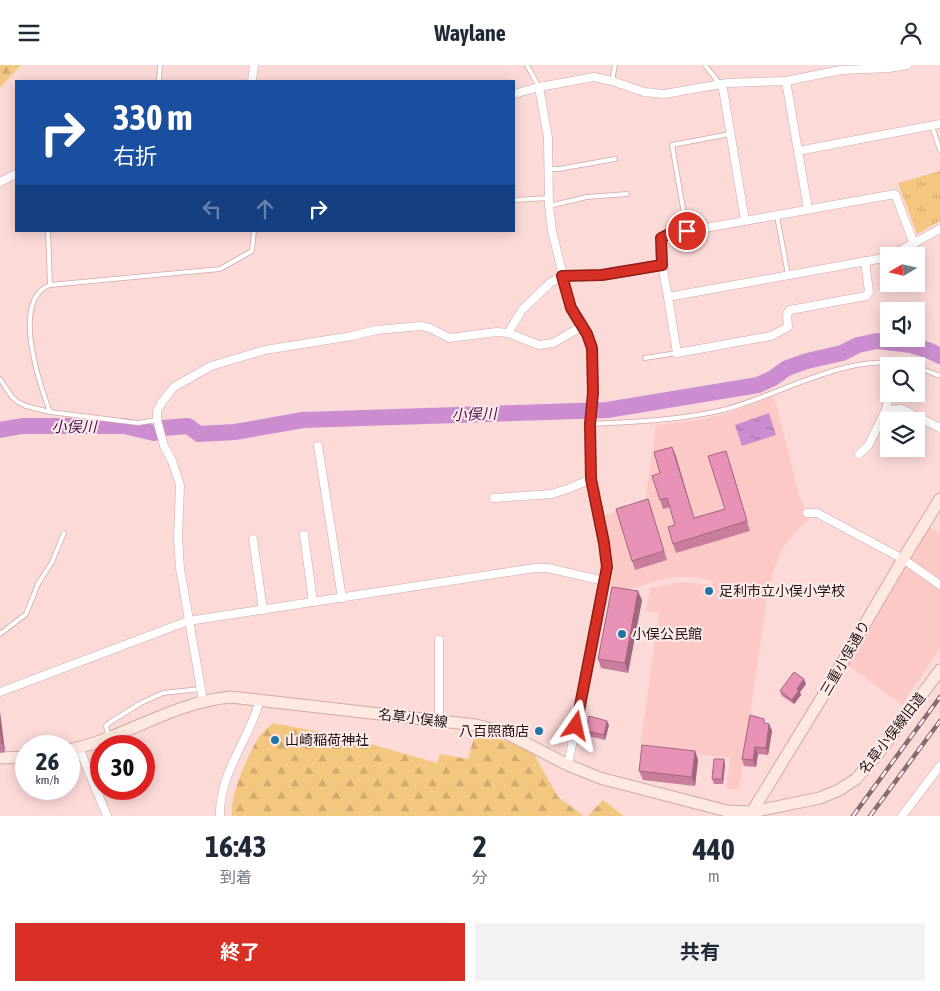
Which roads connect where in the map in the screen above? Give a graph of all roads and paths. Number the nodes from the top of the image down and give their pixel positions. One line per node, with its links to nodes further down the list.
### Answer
1 (160, 65): 7 (lane)
2 (254, 65): 8 (street)
3 (527, 65): 12 (lane)
4 (615, 65): 9 (lane)
5 (705, 65): 11 (lane)
6 (907, 65): 10 (street)
7 (159, 80)
8 (252, 80)
9 (612, 81): 11 (street); 12 (street)
10 (786, 81): 11 (street); 17 (street)
11 (720, 84): 15 (street)
12 (539, 87): 13 (street); 19 (street)
13 (515, 94)
14 (936, 125): 16 (lane); 17 (street)
15 (730, 134): 27 (street); 29 (lane)
16 (940, 150)
17 (798, 151): 25 (street)
18 (615, 159): 19 (lane)
19 (549, 169): 24 (street)
20 (15, 174): 21 (street)
21 (0, 182)
22 (627, 194): 24 (lane)
23 (515, 200): 24 (lane)
24 (549, 202): 38 (street)
25 (808, 209): 26 (street); 32 (street)
26 (777, 215): 27 (street); 37 (lane)
27 (746, 221): 29 (street)
28 (940, 229): 32 (street)
29 (687, 231): 36 (street)
30 (48, 232): 39 (lane)
31 (254, 232): 39 (lane)
32 (914, 244): 33 (street)
33 (908, 247)
34 (880, 258): 35 (street)
35 (864, 261): 37 (street); 43 (street)
36 (662, 265): 38 (street); 40 (street)
37 (788, 275): 40 (street)
38 (562, 276): 41 (street); 42 (street)
39 (50, 285): 51 (lane)
40 (668, 297): 43 (street)
41 (581, 327): 42 (street); 53 (street)
42 (508, 333): 52 (street)
43 (676, 353): 44 (lane)
44 (645, 358)
45 (880, 363): 53 (lane)
46 (925, 371): 47 (lane)
47 (940, 376)
48 (0, 379): 51 (lane)
49 (888, 402): 50 (street)
50 (886, 410): 54 (street); 56 (street)
51 (50, 413): 52 (lane)
52 (157, 422): 70 (street)
53 (591, 422): 57 (street)
54 (940, 428)
55 (318, 446): 67 (street)
56 (859, 454)
57 (591, 479): 58 (street); 65 (street)
58 (494, 498)
59 (940, 499): 64 (main road, 三重小俣通り)
60 (807, 513): 64 (street)
61 (64, 533): 71 (lane)
62 (304, 535): 68 (street)
63 (253, 539): 69 (street)
64 (903, 559): 66 (street); 86 (main road, 三重小俣通り)
65 (604, 581): 67 (street); 84 (street)
66 (940, 585)
67 (342, 597): 68 (street)
68 (313, 602): 69 (street)
69 (263, 610): 70 (street)
70 (188, 621): 75 (street); 76 (street)
71 (0, 634)
72 (439, 640): 78 (street)
73 (940, 670): 86 (main road, 名草小俣線旧道)
74 (0, 685): 75 (street)
75 (4, 691)
76 (202, 695): 77 (main road, 名草小俣線); 79 (lane); 80 (main road, 名草小俣線)
77 (260, 700): 78 (main road, 名草小俣線); 88 (street)
78 (439, 721): 84 (main road, 名草小俣線)
79 (107, 735)
80 (113, 735)
81 (15, 757): 82 (main road)
82 (0, 758)
83 (80, 761): 87 (street)
84 (568, 765): 86 (main road, 名草小俣線)
85 (940, 766): 89 (street)
86 (750, 814)
87 (108, 816)
88 (220, 816)
89 (902, 816)

